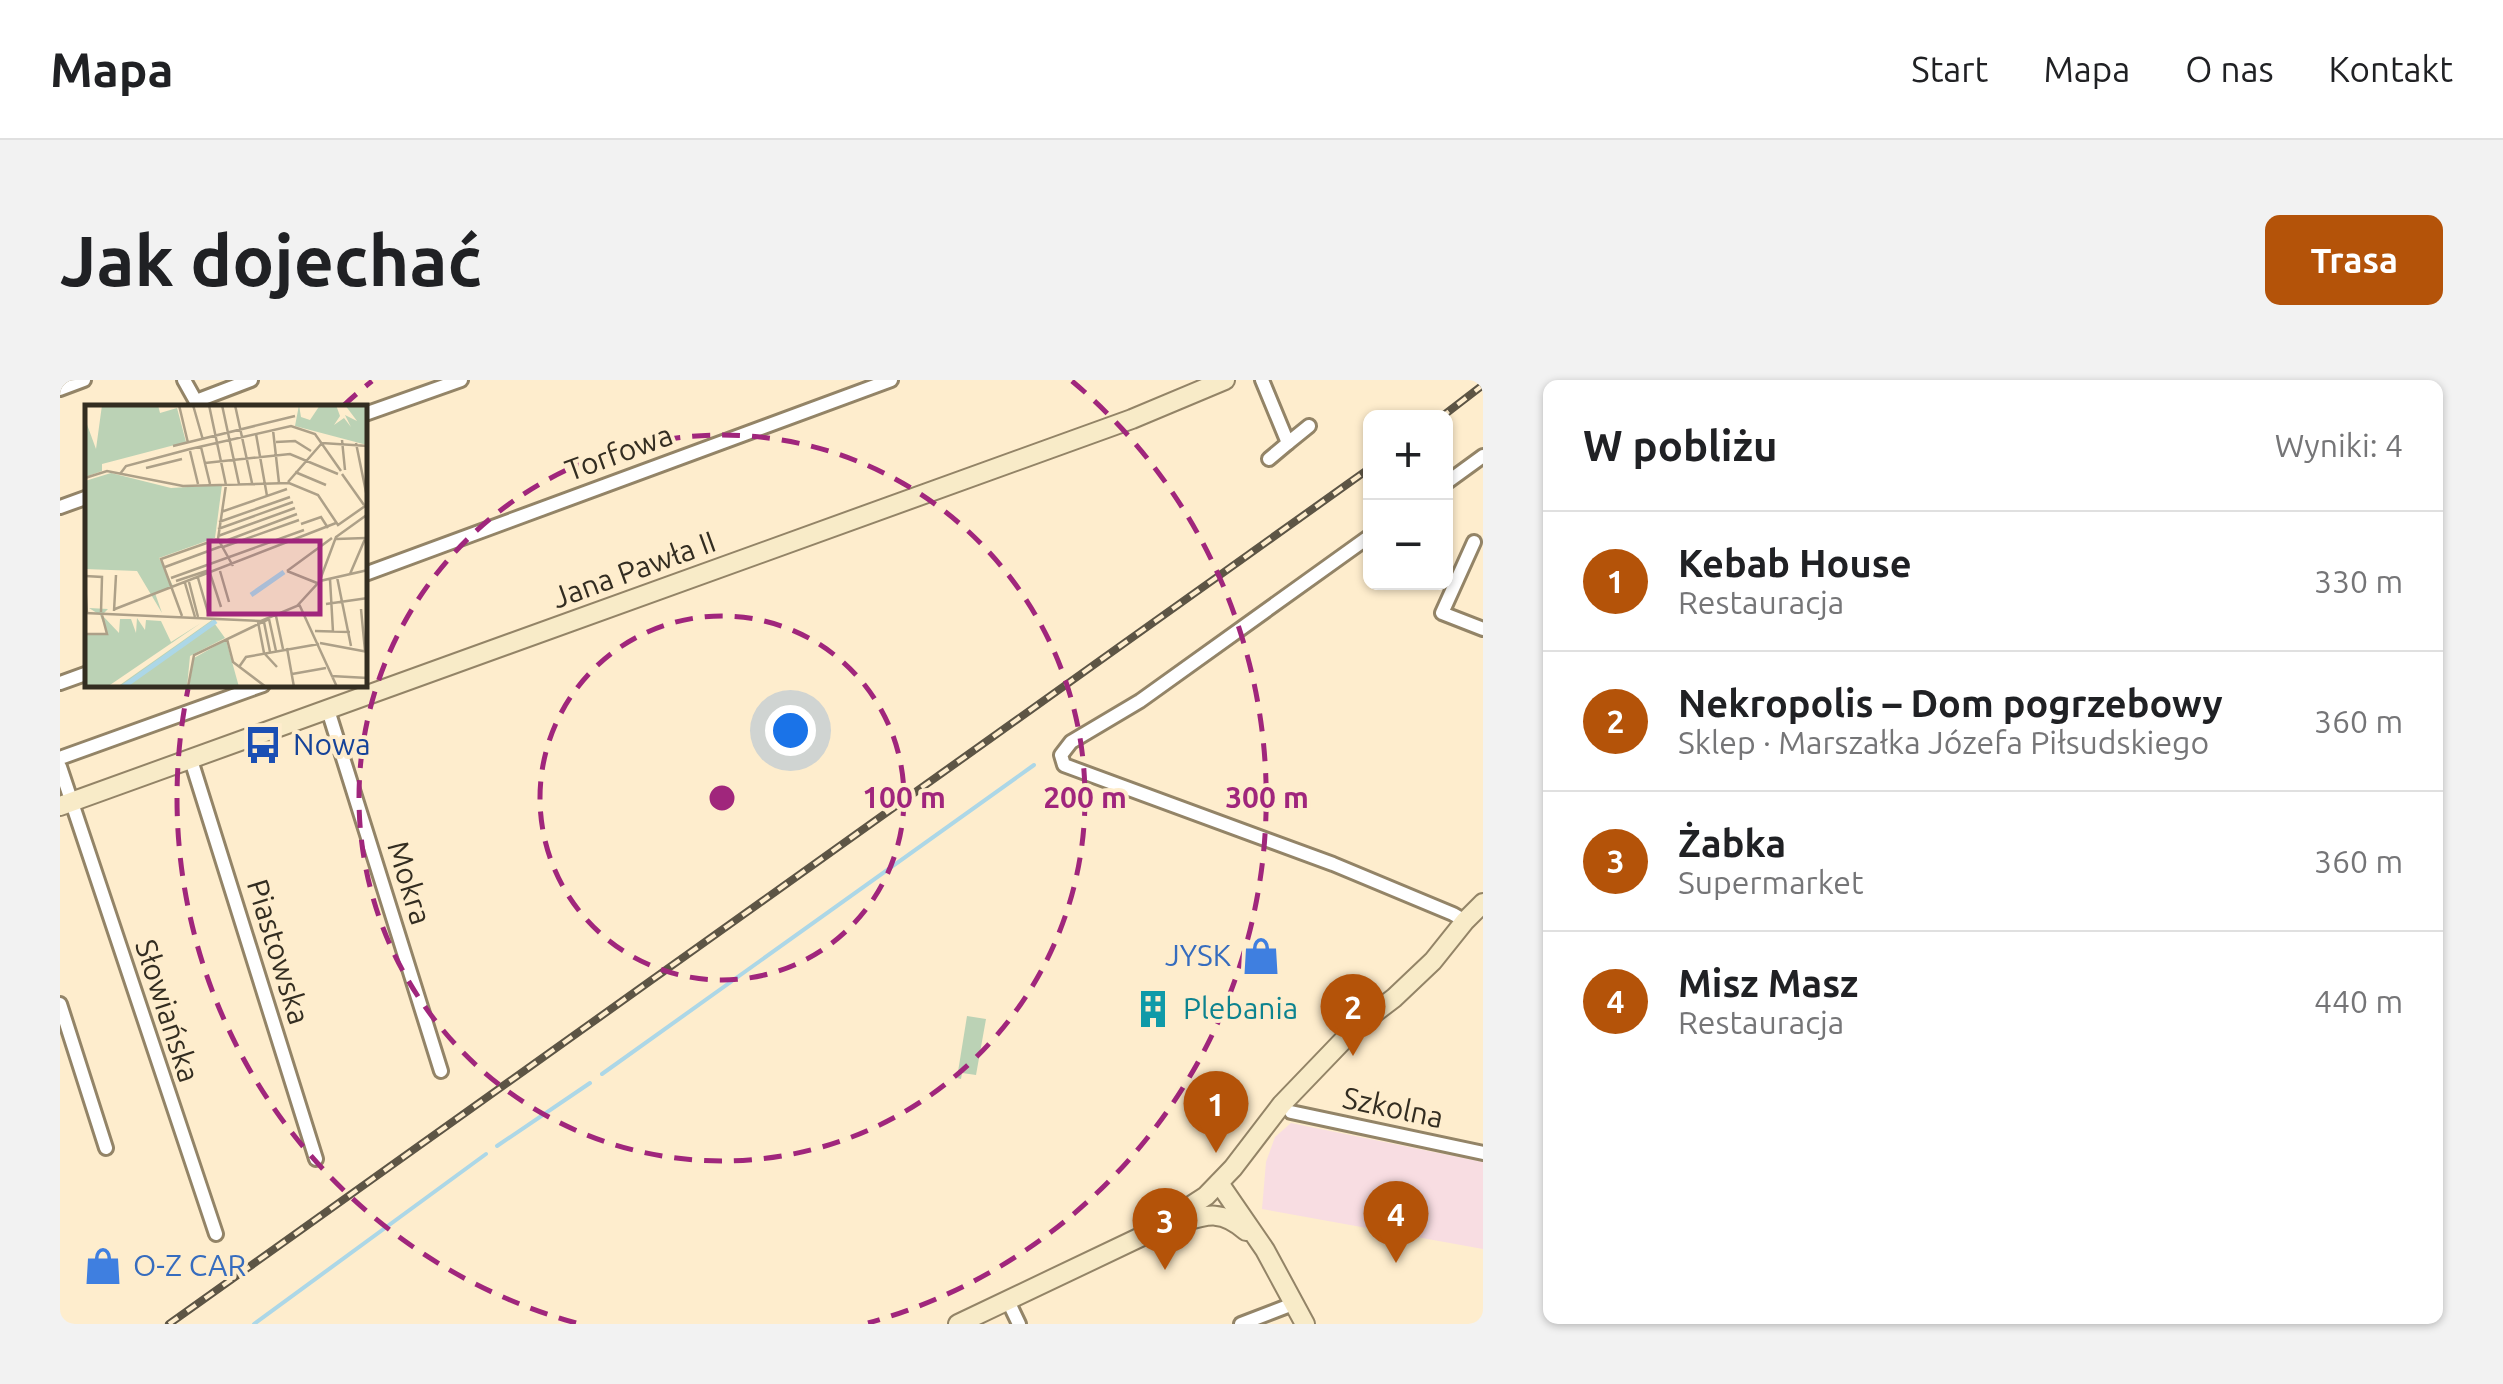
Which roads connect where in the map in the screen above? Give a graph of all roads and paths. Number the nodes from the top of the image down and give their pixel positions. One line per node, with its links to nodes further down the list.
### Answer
1 (84, 380): 8 (street)
2 (184, 380): 9 (street)
3 (251, 380): 9 (street)
4 (461, 380): 10 (street)
5 (891, 380): 20 (street, Torfowa)
6 (1225, 380): 25 (street, Jana Pawła II)
7 (1262, 380): 12 (street)
8 (60, 389)
9 (197, 404)
10 (368, 413)
11 (1309, 426): 12 (street)
12 (1288, 443): 14 (street)
13 (1483, 456): 15 (street)
14 (1269, 459)
15 (1453, 478)
16 (85, 499): 17 (street)
17 (60, 508)
18 (1363, 541): 32 (street)
19 (1474, 542): 21 (street)
20 (368, 573)
21 (1483, 629)
22 (85, 674): 23 (street)
23 (60, 682)
24 (255, 688): 27 (street)
25 (366, 690): 26 (street, Jana Pawła II)
26 (328, 710): 28 (street, Jana Pawła II); 34 (street, Mokra)
27 (60, 758)
28 (192, 760): 30 (street, Jana Pawła II); 38 (street, Piastowska)
29 (60, 767): 30 (street, Słowiańska)
30 (66, 804): 41 (street, Słowiańska)
31 (1483, 903): 32 (street)
32 (1465, 921): 39 (street)
33 (60, 1004): 36 (street)
34 (441, 1071)
35 (1292, 1112): 37 (street, Szkolna)
36 (106, 1148)
37 (1483, 1153)
38 (316, 1159)
39 (1219, 1184): 40 (street); 42 (street)
40 (1149, 1232): 42 (street); 43 (street)
41 (216, 1234)
42 (1265, 1250): 44 (street)
43 (1008, 1301): 45 (street); 46 (street)
44 (1294, 1304): 47 (street); 48 (street)
45 (958, 1324)
46 (1018, 1324)
47 (1241, 1324)
48 (1305, 1324)

